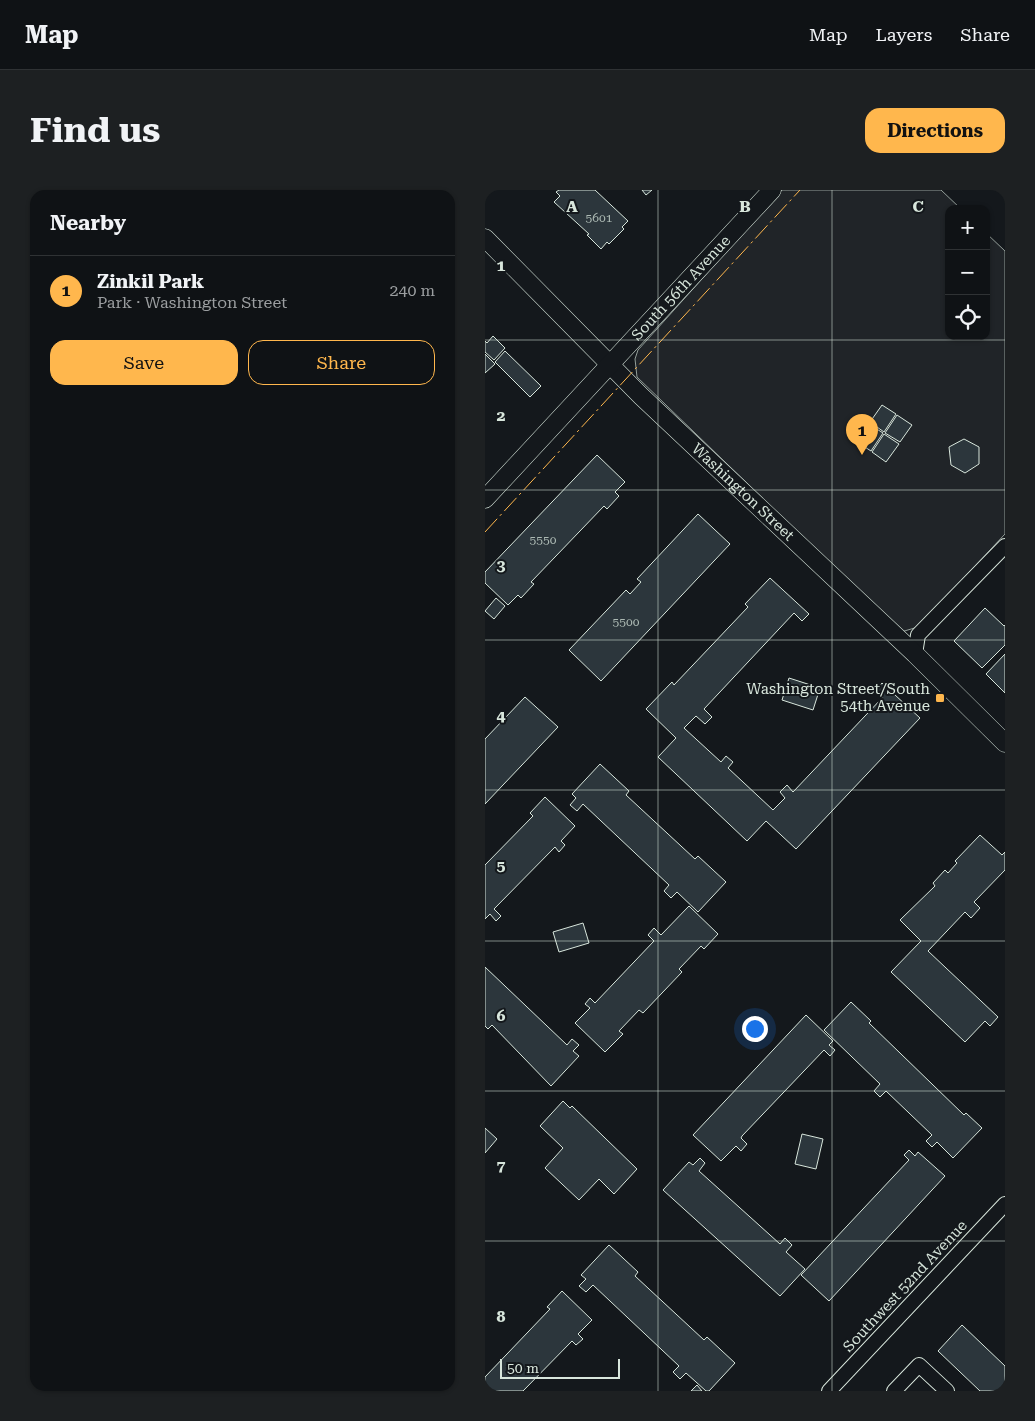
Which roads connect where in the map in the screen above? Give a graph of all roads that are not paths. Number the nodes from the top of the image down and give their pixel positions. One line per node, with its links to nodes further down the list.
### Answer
1 (772, 190): 3 (street, South 56th Avenue)
2 (485, 238): 3 (street, Washington Street)
3 (610, 366): 4 (street, South 56th Avenue); 6 (street, Washington Street)
4 (485, 500)
5 (1005, 546): 6 (street)
6 (915, 654): 7 (street, Washington Street)
7 (1005, 743)
8 (1005, 1204): 9 (street, Southwest 52nd Avenue)
9 (829, 1391)
10 (894, 1391): 11 (street)
11 (947, 1391)

